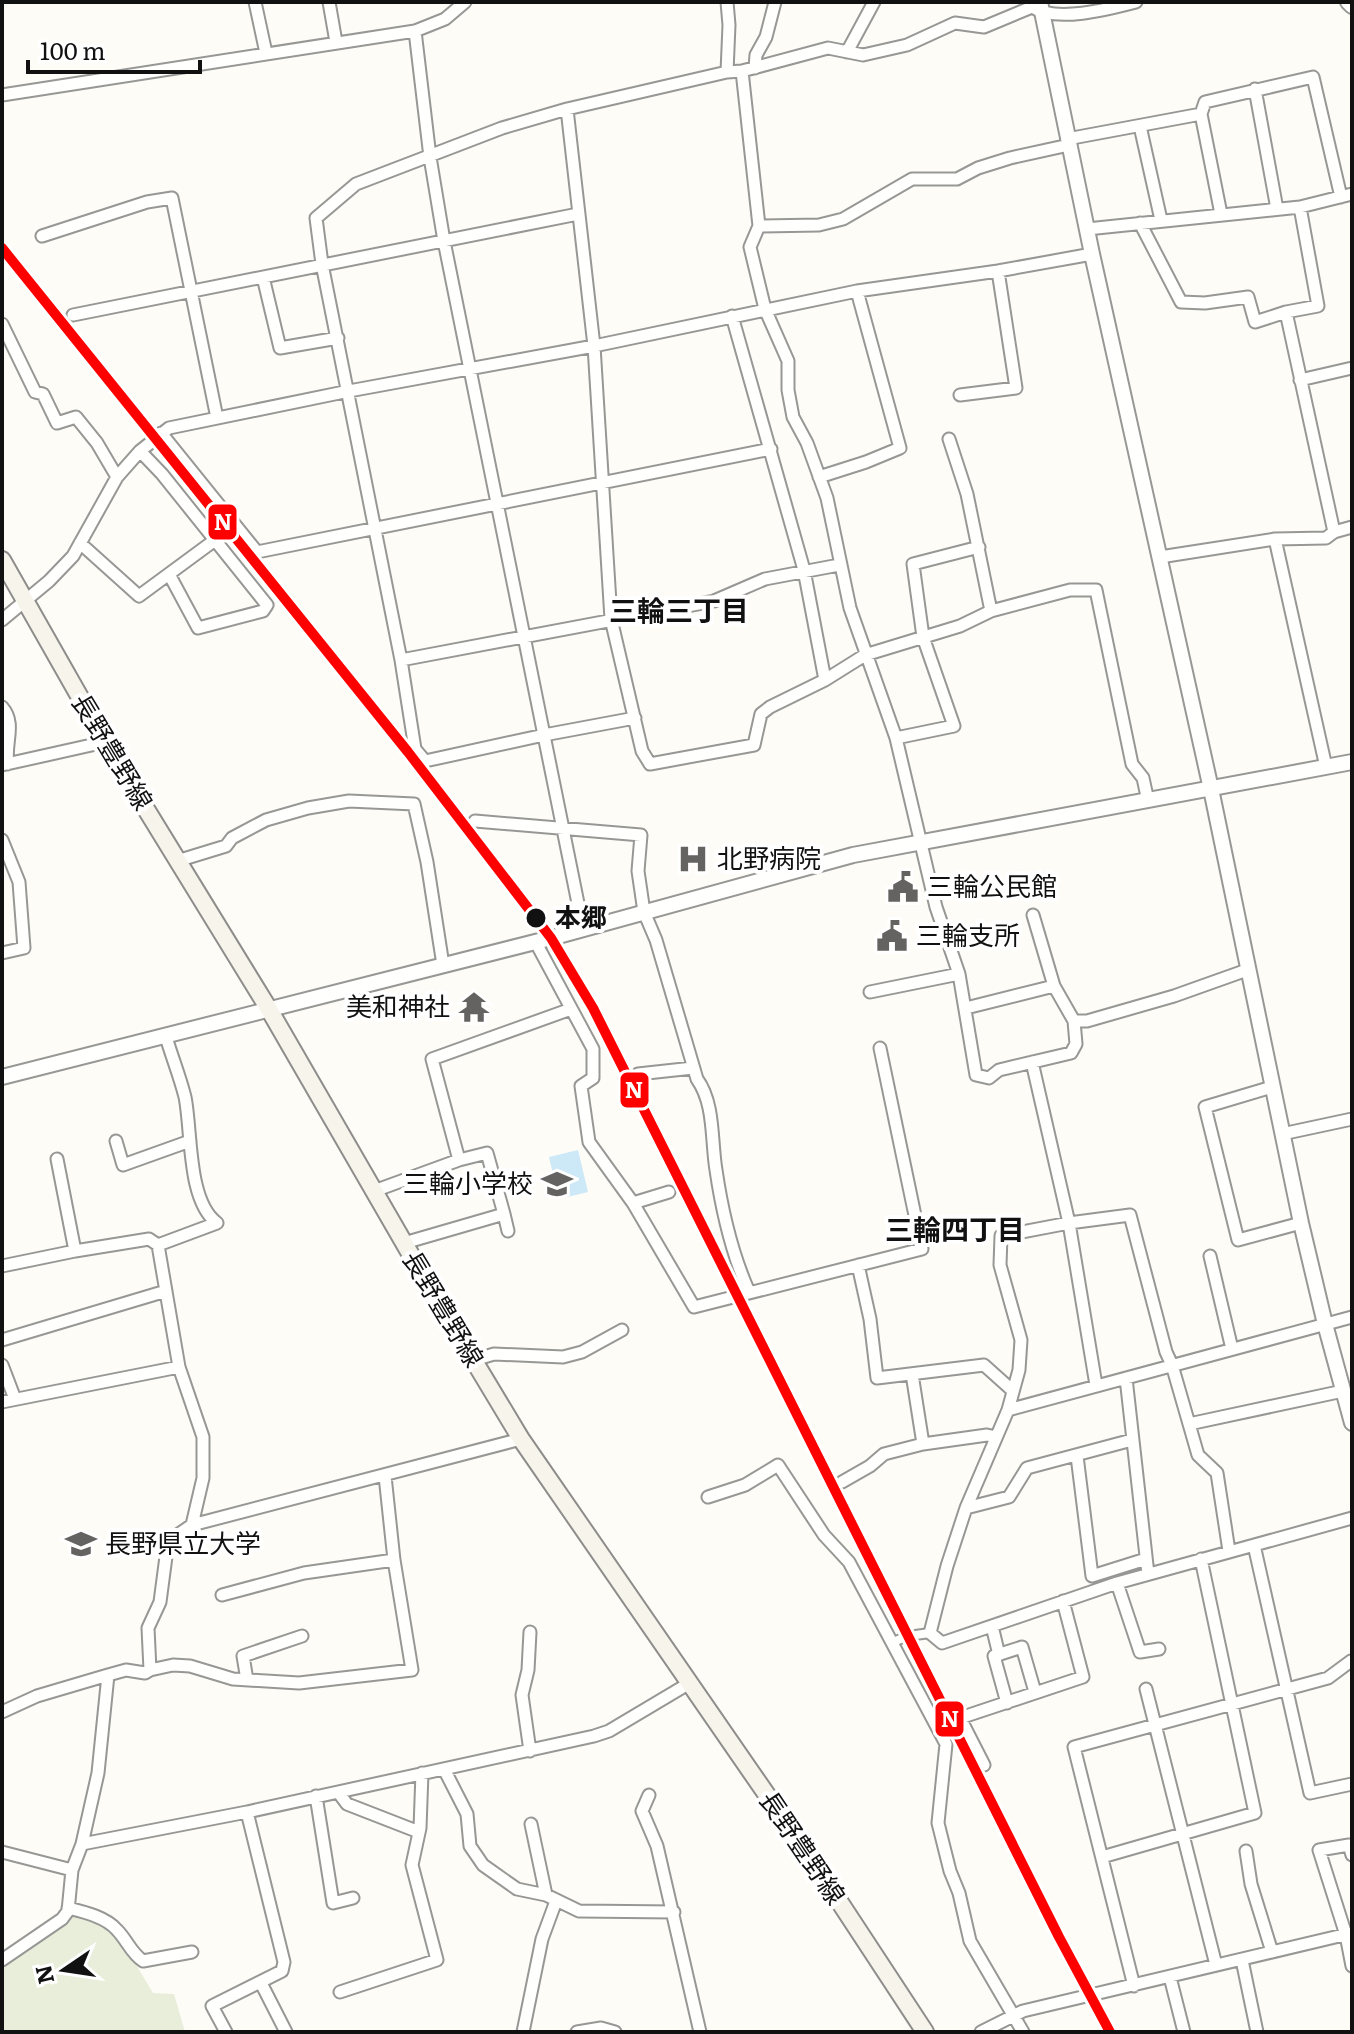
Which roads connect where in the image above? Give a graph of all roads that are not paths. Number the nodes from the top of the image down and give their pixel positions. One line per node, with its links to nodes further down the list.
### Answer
1 (255, 2): 12 (street)
2 (329, 2): 10 (street)
3 (465, 2): 9 (street)
4 (727, 2): 15 (street)
5 (775, 2): 13 (street)
6 (874, 2): 11 (street)
7 (1136, 2): 8 (street)
8 (1041, 8): 11 (street); 21 (street)
9 (415, 31): 10 (street); 22 (street)
10 (336, 42): 12 (street)
11 (847, 52): 13 (street)
12 (266, 53): 17 (street)
13 (755, 68): 14 (street)
14 (742, 71): 15 (street); 30 (street)
15 (727, 72): 18 (street)
16 (1255, 89): 19 (street); 23 (street); 25 (street)
17 (2, 95)
18 (567, 109): 22 (street); 26 (street)
19 (1201, 114): 20 (street); 27 (street)
20 (1140, 126): 21 (street); 28 (street)
21 (1068, 142): 30 (street); 31 (street)
22 (430, 157): 33 (street); 35 (street)
23 (1346, 195): 24 (street)
24 (1300, 207): 25 (street); 41 (street)
25 (1277, 209): 27 (street)
26 (578, 214): 33 (street); 46 (street)
27 (1221, 214): 28 (street)
28 (1161, 220): 29 (street)
29 (1140, 223): 31 (street); 41 (street)
30 (759, 226): 40 (street)
31 (1087, 229): 34 (street)
32 (42, 236): 38 (street)
33 (444, 241): 35 (street); 47 (street)
34 (1092, 254): 36 (street); 68 (street)
35 (322, 264): 37 (street); 45 (street)
36 (998, 271): 39 (street); 51 (street)
37 (263, 277): 38 (street); 45 (street)
38 (190, 290): 42 (street); 52 (street)
39 (857, 291): 40 (street); 58 (street)
40 (765, 309): 43 (street); 58 (street)
41 (1286, 312): 49 (street)
42 (73, 315)
43 (732, 316): 46 (street); 55 (street)
44 (2, 324): 57 (street)
45 (338, 338): 50 (street)
46 (594, 346): 47 (street); 59 (street)
47 (471, 368): 50 (street); 60 (street)
48 (1352, 368): 49 (street)
49 (1300, 380): 63 (street)
50 (349, 391): 52 (street); 61 (street)
51 (960, 395)
52 (217, 418): 53 (street)
53 (161, 433): 56 (street); 61 (street)
54 (949, 439): 67 (street)
55 (771, 449): 59 (street); 71 (street)
56 (140, 451): 57 (street); 65 (street)
57 (117, 477): 66 (street)
58 (819, 477): 70 (street)
59 (601, 482): 60 (street); 75 (street)
60 (497, 503): 61 (street); 77 (street)
61 (375, 527): 80 (street)
62 (1352, 527): 63 (street)
63 (1334, 532): 64 (street)
64 (1275, 539): 68 (street); 89 (street)
65 (215, 540): 72 (street); 72 (street)
66 (80, 543): 72 (street); 73 (street)
67 (979, 547): 74 (street); 78 (street)
68 (1160, 557): 90 (street)
69 (2, 560): 73 (main road, 長野豊野線)
70 (839, 565): 71 (street); 79 (street)
71 (804, 570): 75 (street); 81 (street)
72 (169, 574)
73 (24, 603): 76 (street); 86 (main road, 長野豊野線)
74 (991, 611): 78 (street); 91 (street)
75 (611, 619): 77 (street); 83 (street)
76 (2, 620)
77 (524, 636): 80 (street); 84 (street)
78 (923, 637): 79 (street); 85 (street)
79 (865, 655): 81 (street); 85 (street)
80 (401, 660): 84 (street)
81 (825, 680): 83 (street)
82 (2, 707): 88 (street)
83 (635, 718): 84 (street)
84 (544, 735): 93 (street)
85 (896, 738): 95 (street)
86 (105, 742): 88 (street); 96 (main road, 長野豊野線)
87 (1352, 762): 89 (street)
88 (5, 765)
89 (1326, 767): 90 (street)
90 (1211, 789): 91 (street); 103 (street)
91 (1148, 801): 95 (street)
92 (475, 821): 93 (street)
93 (562, 829): 97 (street); 99 (street)
94 (2, 840): 101 (street)
95 (920, 841): 97 (street); 104 (street)
96 (177, 861): 102 (street); 109 (main road, 長野豊野線)
97 (644, 912): 99 (street); 114 (street)
98 (1033, 915): 105 (street)
99 (583, 928): 100 (street)
100 (535, 941): 102 (street); 108 (street)
101 (2, 953)
102 (443, 965): 109 (street)
103 (1247, 970): 110 (street); 117 (street)
104 (959, 974): 106 (street); 107 (street)
105 (1054, 986): 107 (street); 110 (street)
106 (870, 992)
107 (966, 1008): 113 (street)
108 (571, 1009): 123 (street); 126 (street)
109 (270, 1011): 111 (street); 124 (main road, 長野豊野線)
110 (1074, 1021): 113 (street)
111 (166, 1037): 116 (street); 121 (street)
112 (880, 1048): 135 (street)
113 (1032, 1062): 128 (street)
114 (693, 1068): 115 (street); 138 (street)
115 (638, 1074)
116 (2, 1077)
117 (1272, 1087): 119 (street); 129 (street)
118 (1352, 1119): 119 (street)
119 (1282, 1134): 129 (street)
120 (116, 1141): 121 (street)
121 (190, 1141): 132 (street)
122 (57, 1159): 133 (street)
123 (459, 1160): 124 (street); 127 (street)
124 (374, 1191): 131 (main road, 長野豊野線)
125 (669, 1192): 126 (street)
126 (633, 1203): 138 (street)
127 (504, 1214): 130 (street); 131 (street)
128 (1069, 1223): 146 (street); 150 (street); 151 (street)
129 (1301, 1223): 140 (street)
130 (508, 1231)
131 (404, 1243): 144 (main road, 長野豊野線)
132 (158, 1245): 133 (street); 137 (street)
133 (75, 1251): 136 (street)
134 (1210, 1256): 143 (street)
135 (858, 1265): 138 (street); 148 (street)
136 (2, 1266)
137 (166, 1291): 142 (street); 147 (street)
138 (749, 1292)
139 (1352, 1317): 140 (street)
140 (1325, 1324): 143 (street); 152 (street)
141 (622, 1330): 144 (street)
142 (2, 1340)
143 (1232, 1349): 146 (street)
144 (474, 1360): 158 (main road, 長野豊野線)
145 (2, 1365): 153 (street)
146 (1172, 1365): 149 (street); 156 (street)
147 (179, 1367): 153 (street); 167 (street)
148 (912, 1374): 151 (street); 160 (street)
149 (1126, 1378): 150 (street); 159 (street)
150 (1096, 1385): 154 (street)
151 (1013, 1391): 154 (street)
152 (1343, 1391): 155 (street); 156 (street)
153 (8, 1400)
154 (1008, 1410): 157 (street)
155 (1351, 1417)
156 (1189, 1424): 169 (street)
157 (996, 1437): 160 (street); 165 (street)
158 (521, 1439): 162 (street); 188 (main road, 長野豊野線)
159 (1132, 1440): 161 (street); 170 (street)
160 (923, 1444): 163 (street)
161 (1077, 1456): 165 (street); 170 (street)
162 (385, 1476): 167 (street); 172 (street)
163 (842, 1482)
164 (708, 1497): 181 (street)
165 (966, 1508): 179 (street)
166 (1352, 1518): 168 (street)
167 (192, 1525): 185 (street)
168 (1254, 1545): 169 (street); 190 (street)
169 (1229, 1551): 171 (street)
170 (1146, 1559): 173 (street)
171 (1201, 1559): 173 (street); 193 (street)
172 (394, 1560): 175 (street); 187 (street)
173 (1148, 1574): 174 (street)
174 (1117, 1583): 176 (street); 182 (street)
175 (222, 1595)
176 (1063, 1601): 177 (street); 191 (street)
177 (992, 1626): 179 (street); 183 (street)
178 (530, 1632): 196 (street)
179 (930, 1633): 181 (street)
180 (302, 1636): 187 (street)
181 (893, 1642): 229 (street)
182 (1159, 1649)
183 (999, 1655): 191 (street); 192 (street)
184 (1351, 1661): 190 (street)
185 (150, 1670): 186 (street); 187 (street)
186 (108, 1675): 194 (street); 208 (street)
187 (247, 1680)
188 (688, 1684): 196 (street); 236 (main road, 長野豊野線)
189 (1146, 1689): 195 (street)
190 (1285, 1691): 193 (street); 200 (street)
191 (1035, 1692): 192 (street)
192 (1007, 1703): 197 (street)
193 (1234, 1706): 195 (street); 207 (street)
194 (2, 1712)
195 (1155, 1727): 207 (street); 212 (street)
196 (530, 1751): 198 (street)
197 (984, 1765)
198 (444, 1769): 199 (street); 215 (street)
199 (422, 1773): 201 (street); 206 (street)
200 (1352, 1784)
201 (338, 1792): 203 (street); 206 (street)
202 (649, 1795): 217 (street)
203 (316, 1796): 204 (street); 214 (street)
204 (247, 1812): 208 (street); 226 (street)
205 (531, 1824): 215 (street)
206 (419, 1832): 228 (street)
207 (1182, 1833): 212 (street); 223 (street)
208 (82, 1844): 213 (street)
209 (1246, 1851): 220 (street)
210 (2, 1852): 213 (street)
211 (1352, 1855): 218 (street)
212 (1102, 1857): 227 (street)
213 (72, 1870): 216 (street)
214 (353, 1898)
215 (551, 1898): 217 (street); 232 (street)
216 (68, 1908): 219 (street); 221 (street)
217 (674, 1912): 235 (street)
218 (1349, 1934): 220 (street); 224 (street)
219 (192, 1952)
220 (1272, 1952): 222 (street)
221 (2, 1960)
222 (1242, 1960): 223 (street); 240 (street)
223 (1216, 1965): 225 (street)
224 (1352, 1966)
225 (1170, 1977): 227 (street); 239 (street)
226 (261, 1983): 230 (street); 231 (street)
227 (1134, 1986): 229 (street)
228 (340, 1992)
229 (1013, 2015): 237 (street); 238 (street)
230 (226, 2032)
231 (286, 2032)
232 (523, 2032)
233 (577, 2032): 234 (street)
234 (615, 2032)
235 (700, 2032)
236 (925, 2032)
237 (981, 2032)
238 (1023, 2032)
239 (1184, 2032)
240 (1257, 2032)

